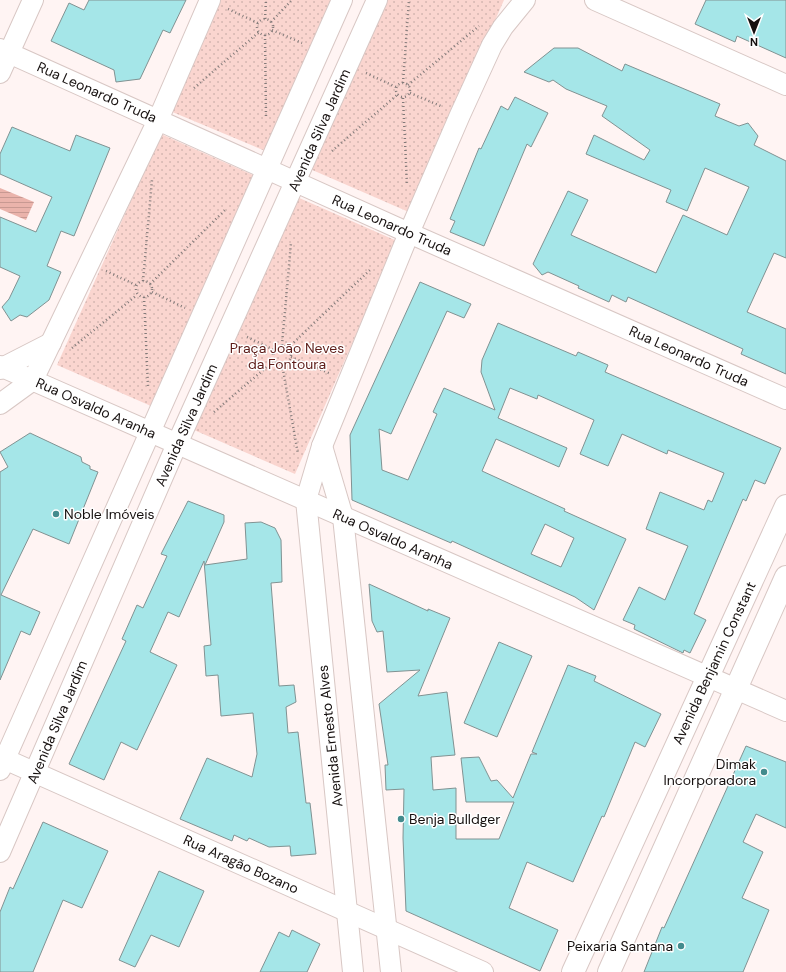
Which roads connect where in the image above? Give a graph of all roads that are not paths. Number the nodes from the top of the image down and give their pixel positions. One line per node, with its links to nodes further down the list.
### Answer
1 (33, 0): 7 (street)
2 (210, 0): 10 (street)
3 (342, 0): 11 (street)
4 (377, 0): 12 (street, Avenida Silva Jardim)
5 (595, 0): 9 (street)
6 (527, 1): 13 (street)
7 (5, 51): 8 (street); 10 (street, Rua Leonardo Truda)
8 (0, 73)
9 (786, 85)
10 (158, 120): 11 (street, Rua Leonardo Truda); 14 (street)
11 (267, 169): 12 (street, Rua Leonardo Truda); 19 (street)
12 (296, 181): 13 (street, Rua Leonardo Truda); 20 (street, Avenida Silva Jardim)
13 (409, 233): 17 (street, Rua Leonardo Truda); 21 (street)
14 (51, 343): 15 (street); 16 (street)
15 (1, 367): 16 (street, Rua Osvaldo Aranha)
16 (33, 380): 18 (street); 19 (street, Rua Osvaldo Aranha)
17 (786, 399)
18 (0, 404)
19 (150, 432): 20 (street, Rua Osvaldo Aranha); 29 (street)
20 (177, 444): 22 (street, Rua Osvaldo Aranha); 30 (street, Avenida Silva Jardim)
21 (322, 446): 22 (street); 24 (street)
22 (306, 500): 24 (street, Rua Osvaldo Aranha); 32 (street, Avenida Ernesto Alves)
23 (786, 506): 26 (main road, Avenida Benjamin Constant)
24 (343, 517): 26 (street, Rua Osvaldo Aranha); 33 (street)
25 (786, 577): 27 (main road, Avenida Benjamin Constant)
26 (708, 677): 27 (street, Rua Osvaldo Aranha); 37 (main road, Avenida Benjamin Constant)
27 (735, 689): 28 (street, Rua Osvaldo Aranha); 38 (main road, Avenida Benjamin Constant)
28 (786, 712)
29 (2, 762): 30 (street, Rua Aragão Bozano)
30 (36, 773): 31 (street, Avenida Silva Jardim); 32 (street, Rua Aragão Bozano)
31 (0, 852)
32 (348, 912): 33 (street, Rua Aragão Bozano); 34 (street, Avenida Ernesto Alves)
33 (388, 930): 35 (street); 36 (street, Rua Aragão Bozano)
34 (353, 972)
35 (392, 972)
36 (483, 972)
37 (573, 972)
38 (609, 972)

